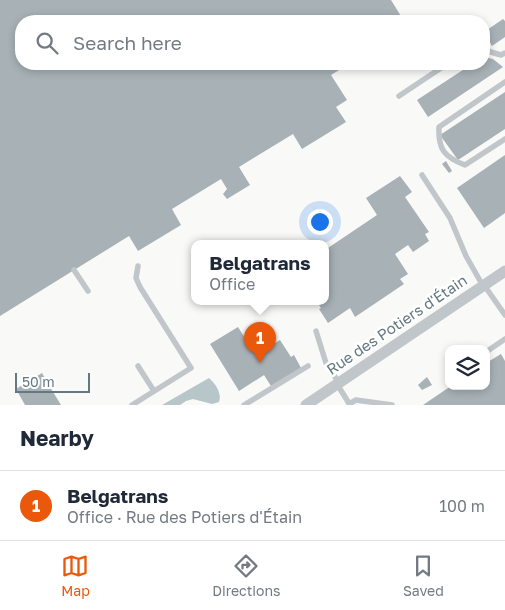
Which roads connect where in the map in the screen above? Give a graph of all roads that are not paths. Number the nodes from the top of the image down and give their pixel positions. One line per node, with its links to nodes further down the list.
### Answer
1 (490, 52): 2 (lane)
2 (505, 53)
3 (437, 70): 5 (lane)
4 (505, 82): 6 (lane)
5 (399, 96)
6 (505, 138)
7 (422, 175): 11 (lane)
8 (138, 266): 20 (lane)
9 (74, 270): 12 (lane)
10 (505, 271): 11 (street, Rue des Potiers d'Étain)
11 (484, 285): 13 (lane); 19 (street, Rue des Potiers d'Étain)
12 (88, 291)
13 (505, 316)
14 (316, 331): 19 (lane)
15 (505, 339): 16 (lane)
16 (490, 349)
17 (138, 366): 20 (lane)
18 (308, 366): 23 (lane)
19 (338, 384): 21 (lane); 24 (street, Rue des Potiers d'Étain)
20 (154, 391): 22 (lane)
21 (350, 404): 25 (lane)
22 (132, 405)
23 (244, 405)
24 (306, 405)
25 (392, 405)

